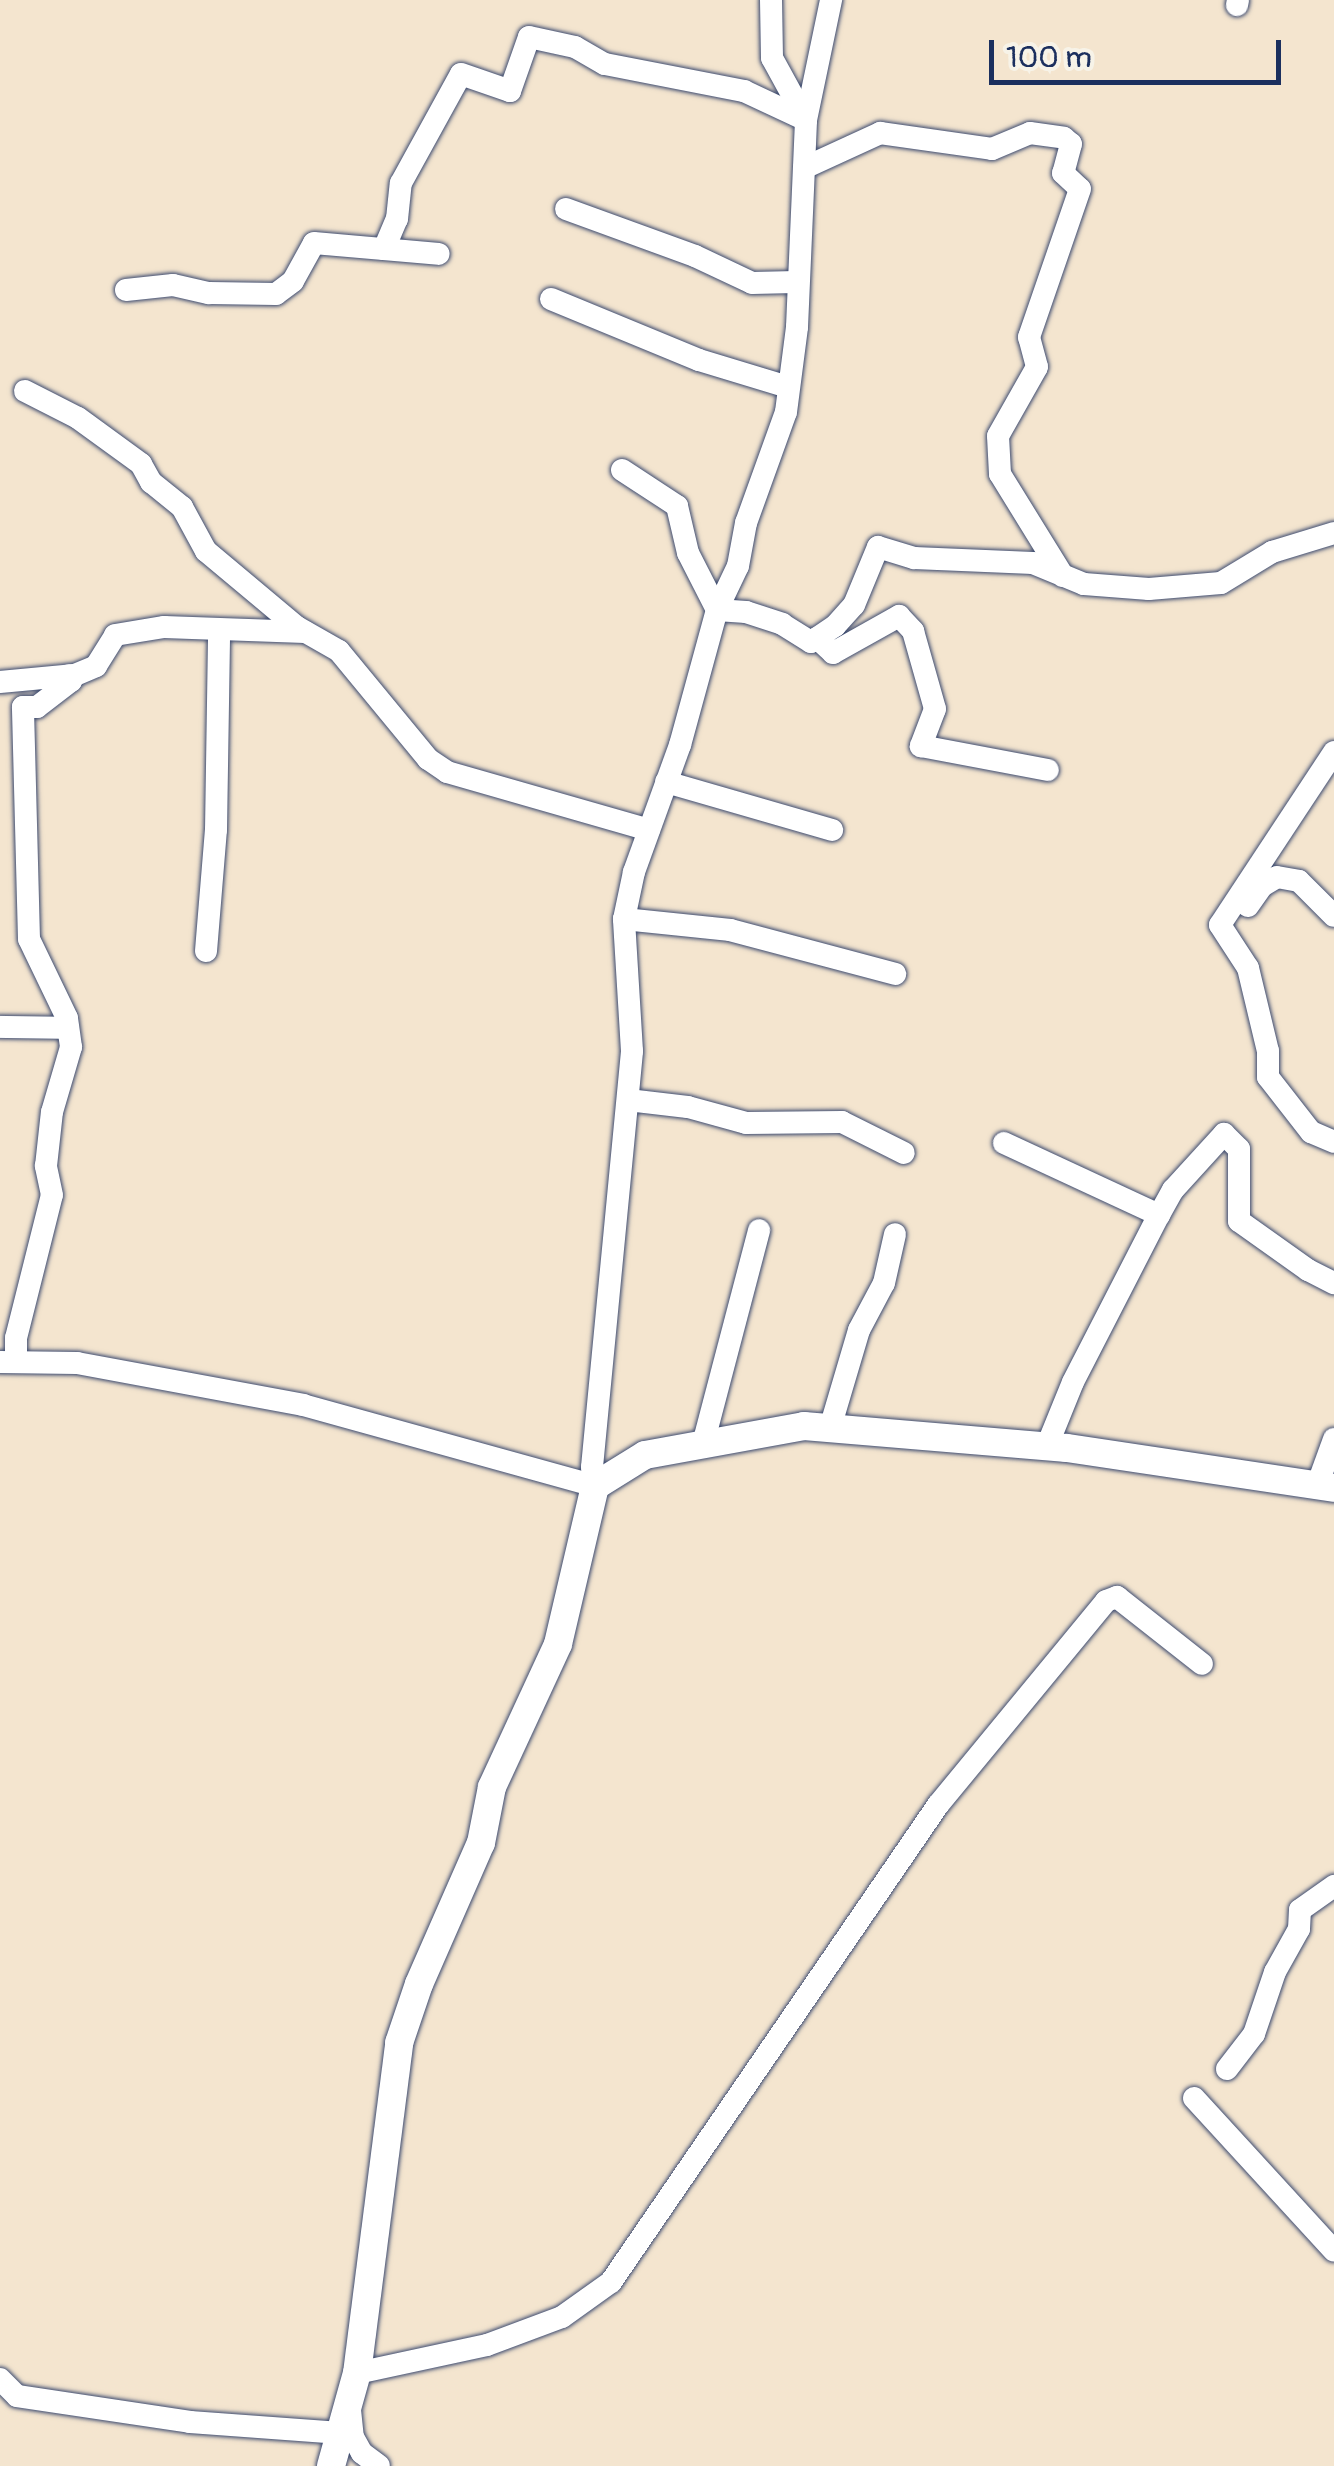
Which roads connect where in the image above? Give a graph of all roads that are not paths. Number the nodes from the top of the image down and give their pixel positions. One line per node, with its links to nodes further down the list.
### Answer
1 (771, 0): 3 (street)
2 (831, 0): 3 (street)
3 (806, 120): 4 (street); 6 (street)
4 (804, 168): 8 (street); 15 (street)
5 (566, 210): 8 (street)
6 (384, 249): 7 (street); 9 (street)
7 (439, 254)
8 (796, 282): 11 (street)
9 (126, 290)
10 (551, 299): 11 (street)
11 (788, 386): 16 (street)
12 (25, 391): 18 (street)
13 (622, 470): 16 (street)
14 (1334, 534): 15 (street)
15 (1063, 576): 19 (street)
16 (717, 610): 19 (street); 24 (street)
17 (219, 630): 18 (street); 20 (street); 30 (street)
18 (305, 632): 25 (street)
19 (817, 638): 23 (street)
20 (69, 675): 21 (street); 33 (street)
21 (0, 682)
22 (1334, 752): 29 (street)
23 (1048, 770)
24 (666, 782): 25 (street); 26 (street)
25 (648, 830): 28 (street)
26 (832, 830)
27 (1334, 916): 29 (street)
28 (624, 919): 31 (street); 34 (street)
29 (1228, 933): 35 (street)
30 (206, 950)
31 (895, 974)
32 (0, 1027): 33 (street)
33 (68, 1028): 42 (street)
34 (628, 1100): 37 (street); 47 (street)
35 (1334, 1142)
36 (1004, 1143): 38 (street)
37 (904, 1154)
38 (1159, 1215): 41 (street); 46 (street)
39 (759, 1230): 45 (street)
40 (895, 1234): 43 (street)
41 (1334, 1283)
42 (8, 1362): 47 (street)
43 (830, 1428): 45 (street); 46 (street)
44 (1334, 1439): 48 (street)
45 (703, 1444): 47 (street)
46 (1048, 1446): 48 (street)
47 (595, 1486): 54 (street)
48 (1326, 1487)
49 (1202, 1664): 54 (street)
50 (1334, 1886): 51 (street)
51 (1228, 2069)
52 (1194, 2098): 53 (street)
53 (1334, 2252)
54 (356, 2373): 56 (street)
55 (0, 2379): 56 (street)
56 (345, 2420): 57 (street); 58 (street)
57 (330, 2466)
58 (379, 2466)

